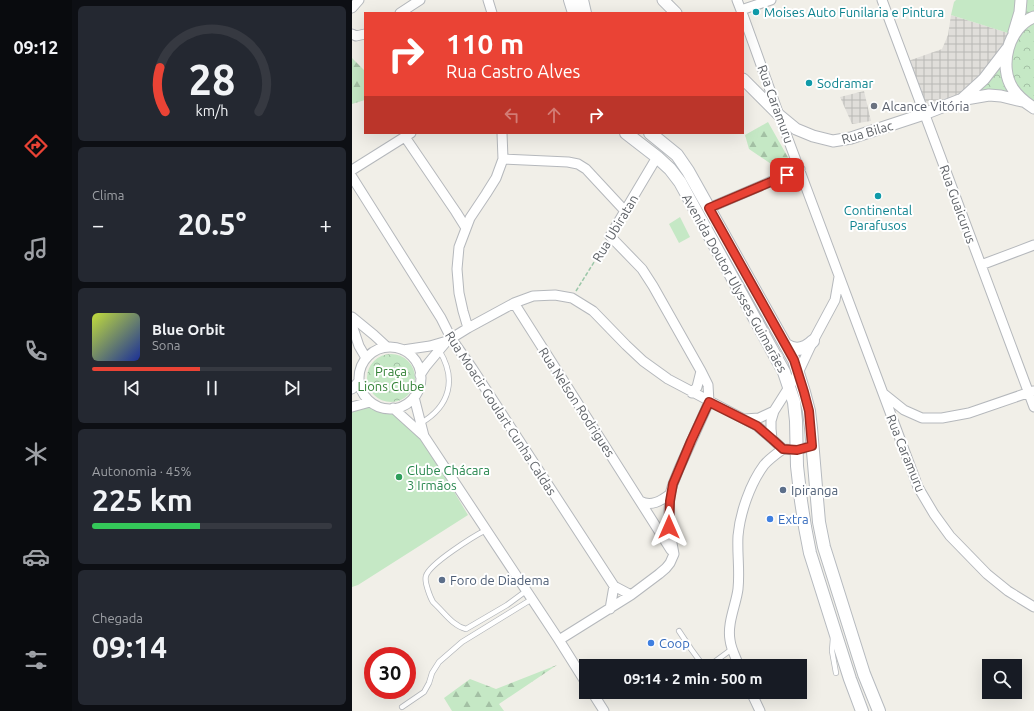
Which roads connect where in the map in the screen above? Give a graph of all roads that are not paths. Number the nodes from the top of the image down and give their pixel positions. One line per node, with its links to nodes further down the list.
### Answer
1 (359, 0): 11 (street)
2 (420, 0): 12 (street)
3 (488, 0): 13 (street)
4 (570, 0): 14 (main road)
5 (582, 0): 15 (main road)
6 (663, 0): 16 (street)
7 (737, 0): 17 (street, Rua Caramuru)
8 (771, 0): 18 (street)
9 (882, 0): 28 (street, Rua Guaicurus)
10 (1021, 0): 23 (street)
11 (352, 8)
12 (402, 12)
13 (492, 12)
14 (574, 12)
15 (585, 12)
16 (675, 12)
17 (742, 12)
18 (744, 12)
19 (1034, 17): 23 (street, Rua Bilac)
20 (744, 19): 29 (street, Rua Caramuru)
21 (352, 34): 22 (street)
22 (364, 34)
23 (1010, 42): 25 (street, Rua Bilac); 26 (street)
24 (744, 80): 29 (street, Rua Bilac)
25 (960, 100): 26 (street, Rua Bilac); 28 (street, Rua Bilac)
26 (1022, 101): 27 (street)
27 (1034, 108)
28 (924, 114): 29 (street, Rua Bilac); 43 (street, Rua Guaicurus)
29 (779, 115): 36 (street, Rua Caramuru)
30 (502, 134): 35 (street)
31 (627, 134): 34 (main road, Avenida Doutor Ulysses Guimarães)
32 (651, 134): 39 (main road, Avenida Doutor Ulysses Guimarães)
33 (408, 135): 37 (street); 41 (street)
34 (657, 157): 40 (street, Rua Ubiratan); 63 (main road, Avenida Doutor Ulysses Guimarães)
35 (503, 159): 40 (street); 41 (street)
36 (800, 169): 39 (street); 44 (street, Rua Caramuru)
37 (352, 170)
38 (352, 177): 51 (street, Rua Moacir Goulart Cunha Caldas)
39 (709, 208): 54 (main road, Avenida Doutor Ulysses Guimarães)
40 (625, 211): 59 (street, Rua Ubiratan)
41 (466, 228): 50 (street)
42 (1034, 245): 43 (street)
43 (981, 265): 65 (street, Rua Guaicurus)
44 (839, 274): 45 (street); 47 (street, Rua Caramuru)
45 (835, 300): 47 (street); 52 (street)
46 (514, 303): 50 (street); 66 (street); 83 (street, Rua Nelson Rodrigues)
47 (850, 306): 67 (street, Rua Caramuru)
48 (352, 317): 55 (street)
49 (352, 325): 53 (street)
50 (468, 328): 51 (street)
51 (449, 340): 56 (street); 57 (street); 86 (street, Rua Moacir Goulart Cunha Caldas)
52 (814, 341): 54 (main road); 60 (street)
53 (355, 345): 58 (street)
54 (786, 345): 60 (main road, Avenida Doutor Ulysses Guimarães)
55 (387, 347): 56 (street); 58 (street)
56 (403, 350): 61 (street)
57 (438, 350): 61 (street); 76 (lane)
58 (366, 358): 62 (street)
59 (701, 371): 66 (street); 70 (street)
60 (798, 372): 63 (street); 79 (main road, Avenida Doutor Ulysses Guimarães)
61 (420, 375): 68 (street)
62 (359, 381): 64 (street); 69 (street)
63 (790, 387): 74 (street); 81 (main road, Avenida Doutor Ulysses Guimarães)
64 (352, 389)
65 (1031, 392): 67 (street); 72 (street, Rua Guaicurus)
66 (692, 393): 70 (street)
67 (884, 394): 90 (street, Rua Caramuru)
68 (414, 397): 73 (street); 76 (street)
69 (370, 402): 71 (street); 73 (street)
70 (709, 402): 75 (street); 82 (street)
71 (352, 407)
72 (1034, 407)
73 (393, 408): 77 (street)
74 (774, 411): 75 (street); 78 (street)
75 (743, 419): 78 (street)
76 (420, 423): 77 (street)
77 (424, 436): 84 (street)
78 (772, 439): 80 (street)
79 (812, 446): 81 (street); 105 (main road, Avenida Doutor Ulysses Guimarães)
80 (783, 449): 81 (street); 95 (street)
81 (797, 450): 93 (main road, Avenida Doutor Ulysses Guimarães)
82 (670, 494): 83 (street); 85 (street)
83 (640, 501): 85 (street, Rua Nelson Rodrigues)
84 (486, 530): 87 (street); 87 (lane)
85 (674, 554): 88 (street)
86 (614, 586): 88 (street); 91 (street)
87 (526, 591): 89 (street)
88 (632, 595): 91 (street)
89 (532, 599): 94 (street); 101 (lane)
90 (1034, 607)
91 (610, 609): 94 (street)
92 (679, 631): 95 (lane)
93 (835, 632): 98 (lane); 104 (main road, Avenida Doutor Ulysses Guimarães)
94 (559, 640): 97 (street)
95 (732, 649): 96 (street)
96 (736, 659)
97 (579, 672)
98 (836, 673)
99 (595, 699): 102 (street)
100 (754, 699): 103 (street)
101 (402, 707)
102 (599, 709)
103 (760, 711)
104 (862, 711)
105 (879, 711)

